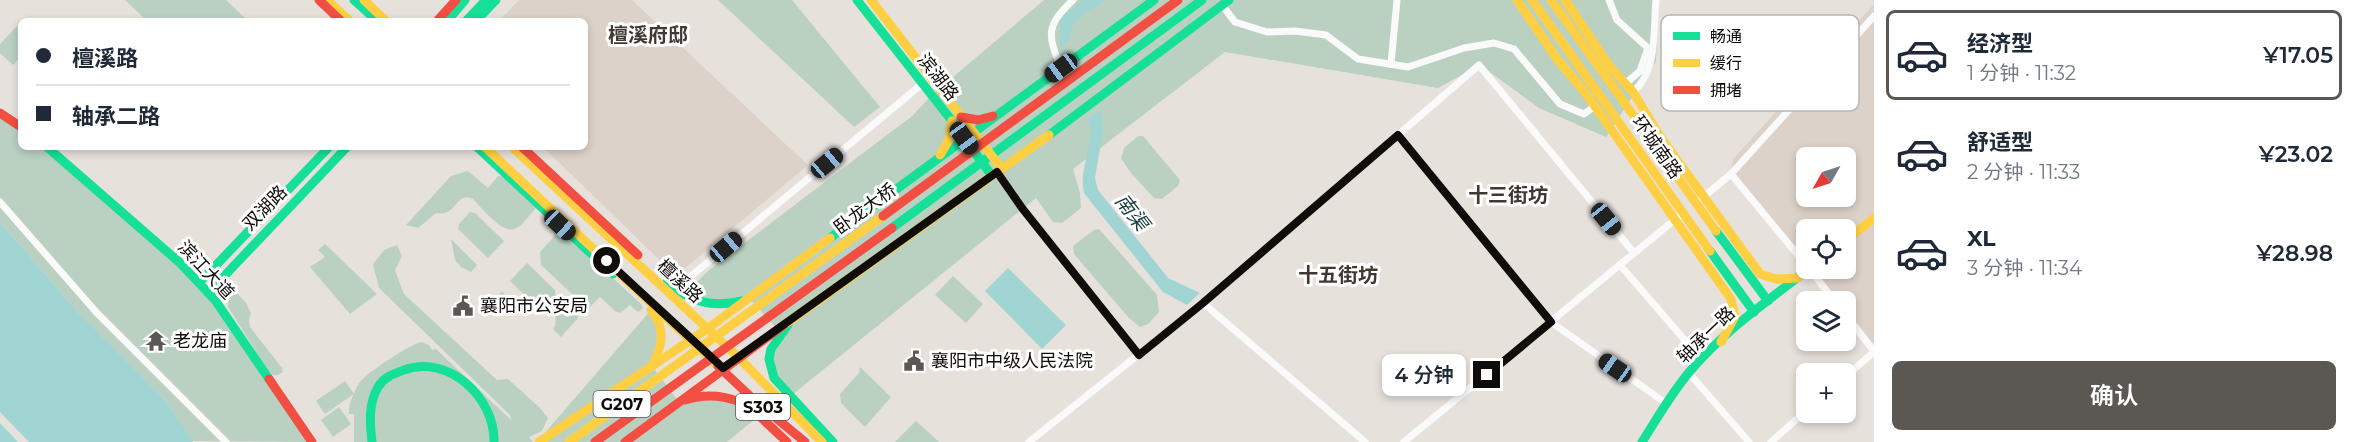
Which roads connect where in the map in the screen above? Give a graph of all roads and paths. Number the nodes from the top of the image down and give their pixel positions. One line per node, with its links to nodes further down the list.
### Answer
1 (319, 0): 24 (main road)
2 (327, 0): 25 (main road)
3 (354, 0): 26 (main road)
4 (364, 0): 27 (main road)
5 (456, 0): 28 (main road)
6 (465, 0): 29 (main road)
7 (486, 0): 30 (main road)
8 (496, 0): 31 (main road)
9 (857, 0): 35 (main road, 滨湖路)
10 (871, 0): 42 (main road, 滨湖路)
11 (1073, 0): 34 (street)
12 (1154, 0): 34 (main road)
13 (1179, 0): 106 (main road, 卧龙大桥 / G207)
14 (1397, 0): 33 (street)
15 (1517, 0): 38 (main road)
16 (1532, 0): 60 (main road, 环城南路)
17 (1551, 0): 59 (main road, 环城南路)
18 (1564, 0): 36 (main road)
19 (1609, 0): 36 (street)
20 (1656, 0): 37 (street)
21 (1198, 2): 107 (main road, 卧龙大桥 / G207)
22 (1226, 3): 33 (street); 55 (main road)
23 (1874, 16): 32 (street)
24 (339, 18)
25 (347, 18)
26 (374, 18)
27 (383, 18)
28 (440, 18)
29 (450, 18)
30 (469, 18)
31 (479, 18)
32 (1859, 33)
33 (1390, 64): 38 (street)
34 (1061, 68): 41 (main road)
35 (922, 84): 42 (main road, 滨湖路); 75 (street)
36 (1625, 84): 37 (main road)
37 (1633, 92): 57 (main road)
38 (1595, 106): 62 (main road)
39 (1788, 111): 56 (street)
40 (0, 113): 43 (main road)
41 (996, 115): 42 (main road); 44 (main road)
42 (957, 119): 44 (main road, 滨湖路); 46 (main road, 滨湖路); 54 (main road)
43 (18, 125)
44 (973, 132): 46 (main road); 55 (main road, 滨湖路)
45 (1398, 135): 66 (street); 80 (street); 83 (street)
46 (964, 138): 54 (main road); 55 (main road, 滨湖路)
47 (50, 150): 74 (main road, 滨江大道)
48 (326, 150): 74 (main road, 双湖路)
49 (344, 150): 77 (main road, 双湖路)
50 (480, 150): 70 (main road)
51 (487, 150): 68 (main road, 檀溪路 / S303)
52 (515, 150): 64 (main road, 檀溪路 / S303)
53 (525, 150): 67 (main road)
54 (939, 158): 78 (main road)
55 (997, 172): 82 (main road); 89 (street)
56 (1731, 174): 57 (street); 65 (street)
57 (1704, 196): 59 (street); 71 (main road)
58 (0, 202): 101 (street)
59 (1696, 203): 79 (main road, 环城南路)
60 (1683, 213): 62 (street); 81 (main road, 环城南路)
61 (1874, 218): 63 (main road)
62 (1674, 220): 66 (street); 87 (main road)
63 (1856, 232)
64 (621, 249): 67 (main road); 75 (main road, 檀溪路 / S303)
65 (1796, 253)
66 (1634, 254): 69 (street)
67 (638, 255): 75 (main road)
68 (607, 261): 70 (main road); 86 (main road, 檀溪路 / S303)
69 (1620, 265): 83 (street); 91 (street)
70 (617, 278): 92 (main road)
71 (1796, 278)
72 (1797, 279): 79 (main road, 轴承一路)
73 (1817, 279): 76 (street)
74 (199, 283): 77 (main road, 滨江大道)
75 (672, 291): 78 (main road); 85 (main road, 檀溪路 / S303)
76 (1826, 291)
77 (208, 293): 102 (main road, 滨江大道)
78 (750, 299): 85 (main road)
79 (1768, 301): 81 (main road, 轴承一路)
80 (1203, 303): 89 (street); 113 (street)
81 (1754, 312): 87 (main road, 轴承一路)
82 (799, 314): 90 (main road); 111 (main road)
83 (1551, 322): 98 (street); 114 (street)
84 (1856, 328): 88 (street)
85 (707, 329): 86 (main road); 90 (main road, 檀溪路 / S303)
86 (692, 340): 92 (main road); 93 (main road, 檀溪路 / S303)
87 (1721, 342): 91 (main road, 轴承一路)
88 (1874, 352): 94 (street)
89 (1139, 355): 112 (street)
90 (738, 357): 93 (main road); 110 (main road, 檀溪路 / S303)
91 (1701, 359): 95 (main road, 轴承一路)
92 (652, 366): 105 (main road)
93 (723, 368): 96 (main road); 100 (main road, 檀溪路 / S303)
94 (1856, 368)
95 (1689, 373): 98 (main road, 轴承一路); 116 (street)
96 (679, 402): 97 (main road); 108 (main road)
97 (746, 403): 100 (main road); 109 (main road)
98 (1666, 404): 115 (main road, 轴承一路)
99 (1796, 420): 117 (street)
100 (804, 441)
101 (226, 442)
102 (312, 442)
103 (372, 442): 104 (main road)
104 (494, 442)
105 (539, 442)
106 (569, 442)
107 (595, 442)
108 (625, 442)
109 (787, 442)
110 (822, 442)
111 (834, 442)
112 (1029, 442)
113 (1365, 442)
114 (1404, 442)
115 (1642, 442)
116 (1749, 442)
117 (1771, 442)

